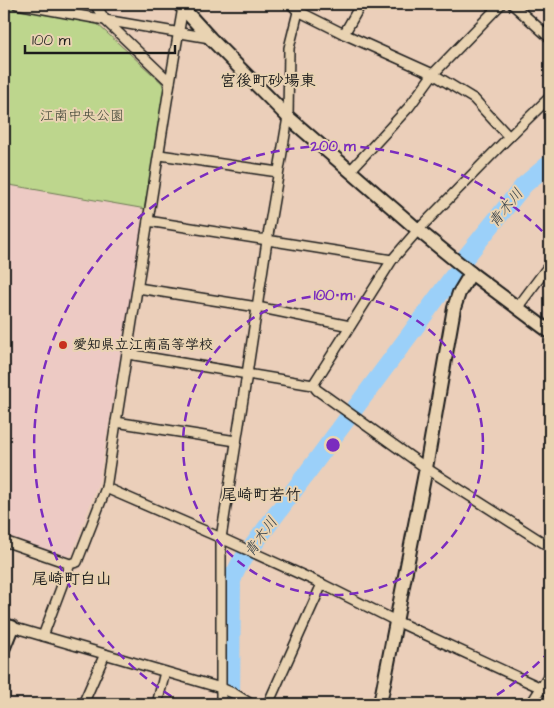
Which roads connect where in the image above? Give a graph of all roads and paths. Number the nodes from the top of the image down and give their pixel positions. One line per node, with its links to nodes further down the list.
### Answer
1 (17, 4): 9 (street)
2 (95, 4): 9 (street)
3 (291, 4): 8 (street)
4 (361, 4): 11 (street)
5 (501, 4): 14 (street)
6 (512, 4): 13 (street)
7 (181, 6): 10 (street); 12 (street)
8 (299, 7): 11 (street); 17 (street)
9 (105, 20): 10 (street); 15 (street)
10 (179, 33): 12 (street); 15 (street)
11 (344, 34): 14 (street)
12 (210, 38): 17 (street)
13 (550, 38)
14 (433, 74): 18 (street); 20 (street)
15 (170, 82): 19 (street)
16 (550, 98): 18 (street)
17 (288, 117): 20 (street); 21 (street)
18 (509, 137): 23 (street)
19 (160, 154): 21 (street); 22 (street)
20 (350, 171): 23 (street)
21 (278, 172): 24 (street)
22 (148, 221): 24 (street); 28 (street)
23 (418, 230): 25 (street); 27 (street)
24 (266, 241): 25 (street); 29 (street)
25 (392, 260): 31 (street)
26 (550, 264): 30 (street)
27 (471, 273): 30 (street); 38 (street)
28 (138, 288): 29 (street); 33 (street)
29 (257, 307): 31 (street); 34 (street)
30 (517, 308): 32 (street)
31 (350, 326): 35 (street)
32 (550, 332)
33 (128, 354): 34 (street); 36 (street)
34 (247, 374): 35 (street); 37 (street)
35 (313, 385): 38 (street)
36 (116, 422): 37 (street); 39 (street)
37 (236, 441): 40 (street)
38 (426, 468): 42 (street); 45 (street)
39 (106, 488): 40 (street); 43 (street)
40 (221, 538): 44 (street); 53 (street)
41 (4, 542): 43 (street)
42 (550, 547)
43 (70, 564): 47 (street)
44 (322, 584): 45 (street); 59 (street)
45 (396, 621): 52 (street); 60 (street)
46 (8, 626): 47 (street); 48 (street)
47 (43, 636): 49 (street)
48 (4, 647)
49 (105, 654): 50 (street); 55 (street)
50 (165, 672): 53 (street); 56 (street)
51 (550, 674): 52 (street)
52 (541, 688): 54 (street); 61 (street)
53 (223, 689): 57 (street); 58 (street)
54 (550, 692)
55 (83, 704)
56 (156, 704)
57 (221, 704)
58 (251, 704)
59 (268, 704)
60 (380, 704)
61 (532, 704)

